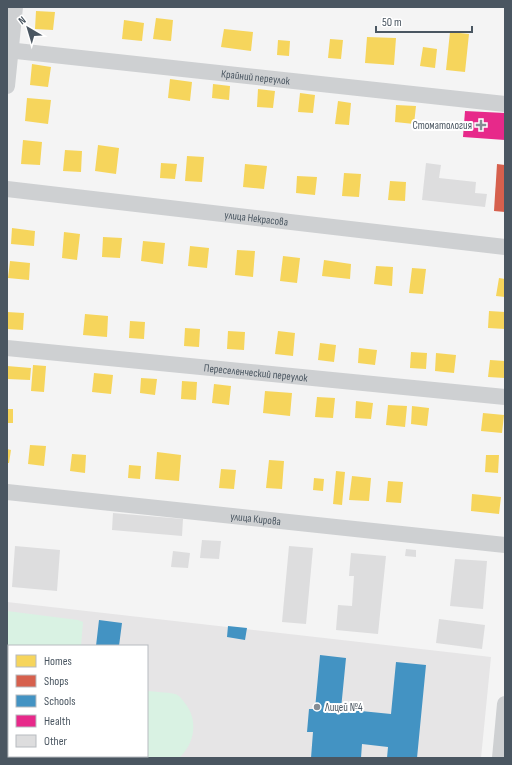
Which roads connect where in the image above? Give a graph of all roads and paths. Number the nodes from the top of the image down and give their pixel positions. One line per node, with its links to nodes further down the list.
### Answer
1 (15, 7): 2 (street)
2 (9, 50): 3 (street); 4 (street, Крайний переулок)
3 (7, 86)
4 (505, 104)
5 (7, 189): 6 (street, улица Некрасова)
6 (505, 247)
7 (7, 348): 8 (street, Переселенческий переулок)
8 (505, 397)
9 (7, 492): 10 (street, улица Кирова)
10 (505, 545)
11 (505, 704): 12 (street)
12 (500, 758)

